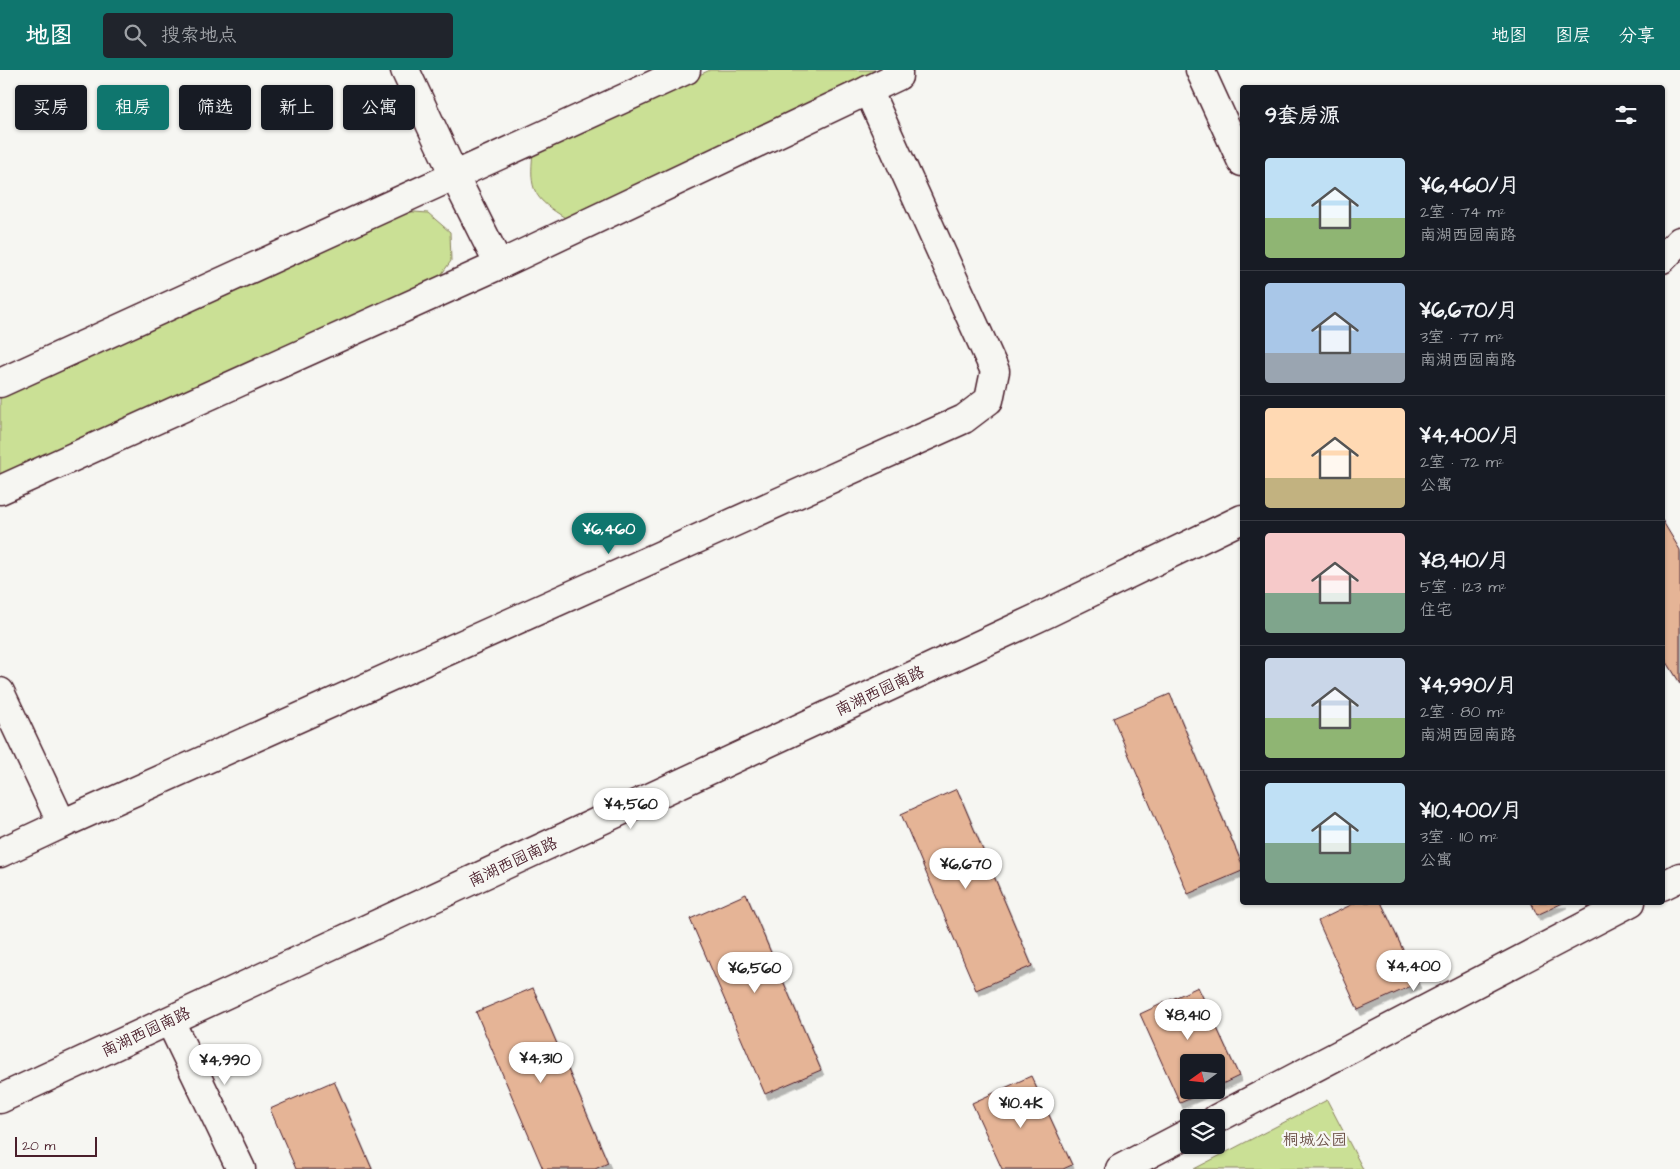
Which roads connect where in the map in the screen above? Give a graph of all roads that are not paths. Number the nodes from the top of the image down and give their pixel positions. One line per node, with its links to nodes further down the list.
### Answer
1 (405, 70): 7 (street)
2 (686, 70): 7 (street)
3 (898, 70): 5 (street)
4 (1200, 70): 6 (street)
5 (868, 90): 10 (street); 15 (street)
6 (1240, 158)
7 (454, 175): 10 (street); 11 (street)
8 (1680, 242): 9 (street)
9 (1665, 256)
10 (499, 265): 12 (street)
11 (0, 384)
12 (0, 490)
13 (1240, 520): 20 (street, 南湖西园南路)
14 (0, 692): 15 (street)
15 (62, 824): 16 (street)
16 (0, 853)
17 (1680, 877): 18 (street)
18 (1665, 884)
19 (1625, 905): 22 (street)
20 (170, 1021): 21 (street, 南湖西园南路); 24 (street)
21 (0, 1100)
22 (1225, 1114)
23 (1180, 1138): 25 (street)
24 (241, 1169)
25 (1120, 1169)

